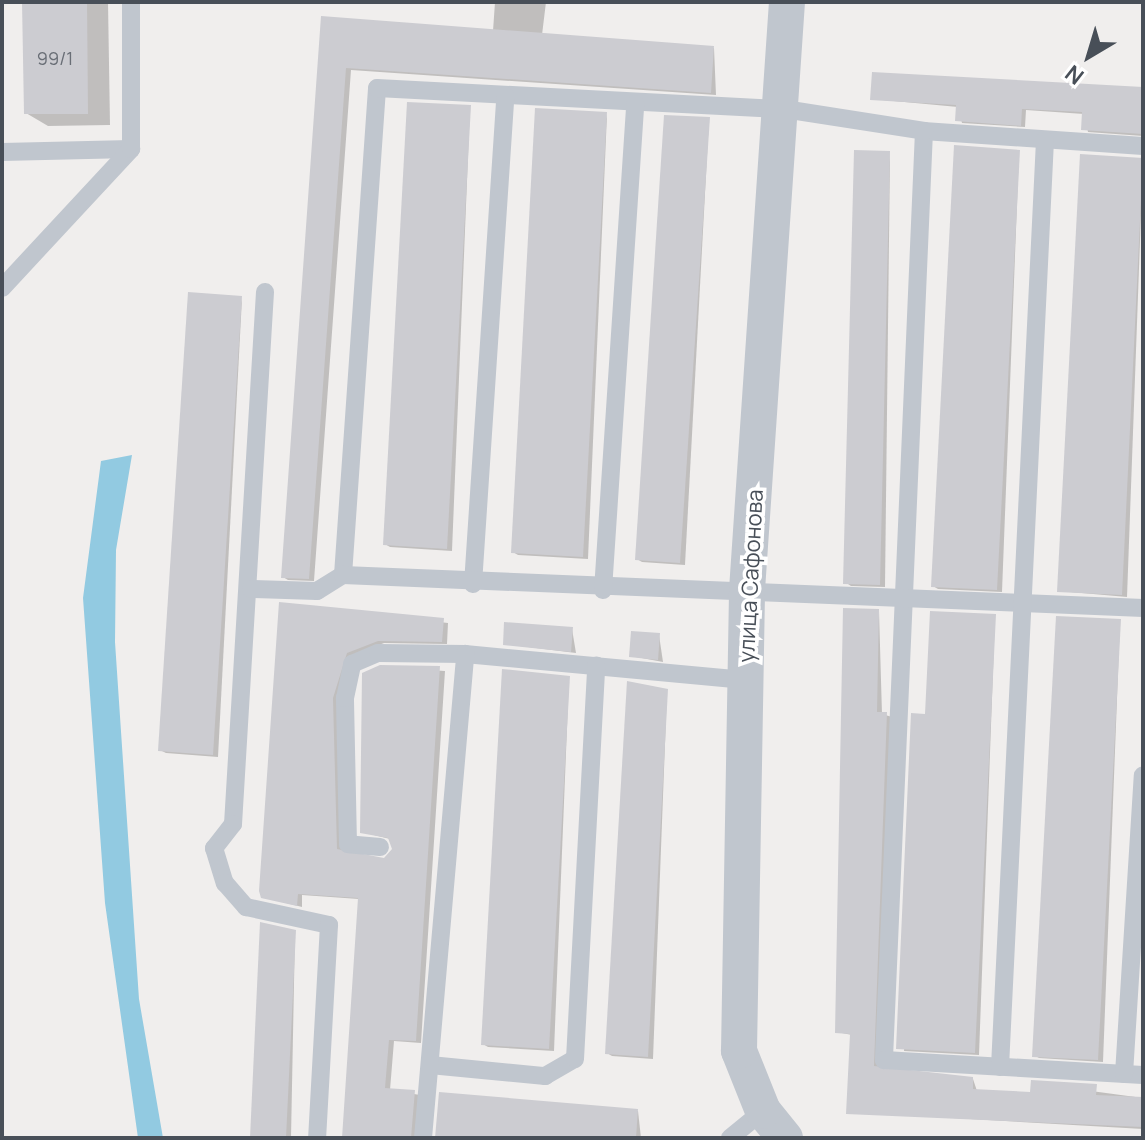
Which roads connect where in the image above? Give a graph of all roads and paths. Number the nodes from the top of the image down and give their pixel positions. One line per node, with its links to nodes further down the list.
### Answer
1 (131, 2): 9 (lane)
2 (787, 2): 5 (street, улица Сафонова)
3 (505, 96): 4 (lane); 13 (lane); 14 (lane)
4 (635, 104): 5 (lane); 16 (lane)
5 (784, 109): 6 (lane); 17 (street, улица Сафонова)
6 (924, 131): 7 (lane); 18 (lane)
7 (1045, 140): 8 (lane); 19 (lane)
8 (1143, 146)
9 (131, 149): 10 (lane); 11 (lane)
10 (2, 152)
11 (2, 288)
12 (265, 292): 15 (lane)
13 (343, 575): 14 (lane); 15 (lane)
14 (473, 584): 16 (lane)
15 (251, 589): 30 (lane)
16 (603, 590): 17 (lane)
17 (747, 590): 18 (lane); 23 (street, улица Сафонова)
18 (903, 597): 19 (lane); 27 (lane)
19 (1023, 603): 20 (lane); 27 (lane)
20 (1143, 608)
21 (465, 654): 22 (lane); 25 (lane); 26 (lane)
22 (596, 666): 23 (lane); 26 (lane)
23 (745, 680): 29 (street, улица Сафонова)
24 (1143, 776): 28 (lane)
25 (380, 847)
26 (430, 1065): 31 (lane)
27 (1000, 1067): 28 (lane)
28 (1134, 1075)
29 (766, 1129): 32 (lane)
30 (317, 1138)
31 (423, 1138)
32 (730, 1138)

